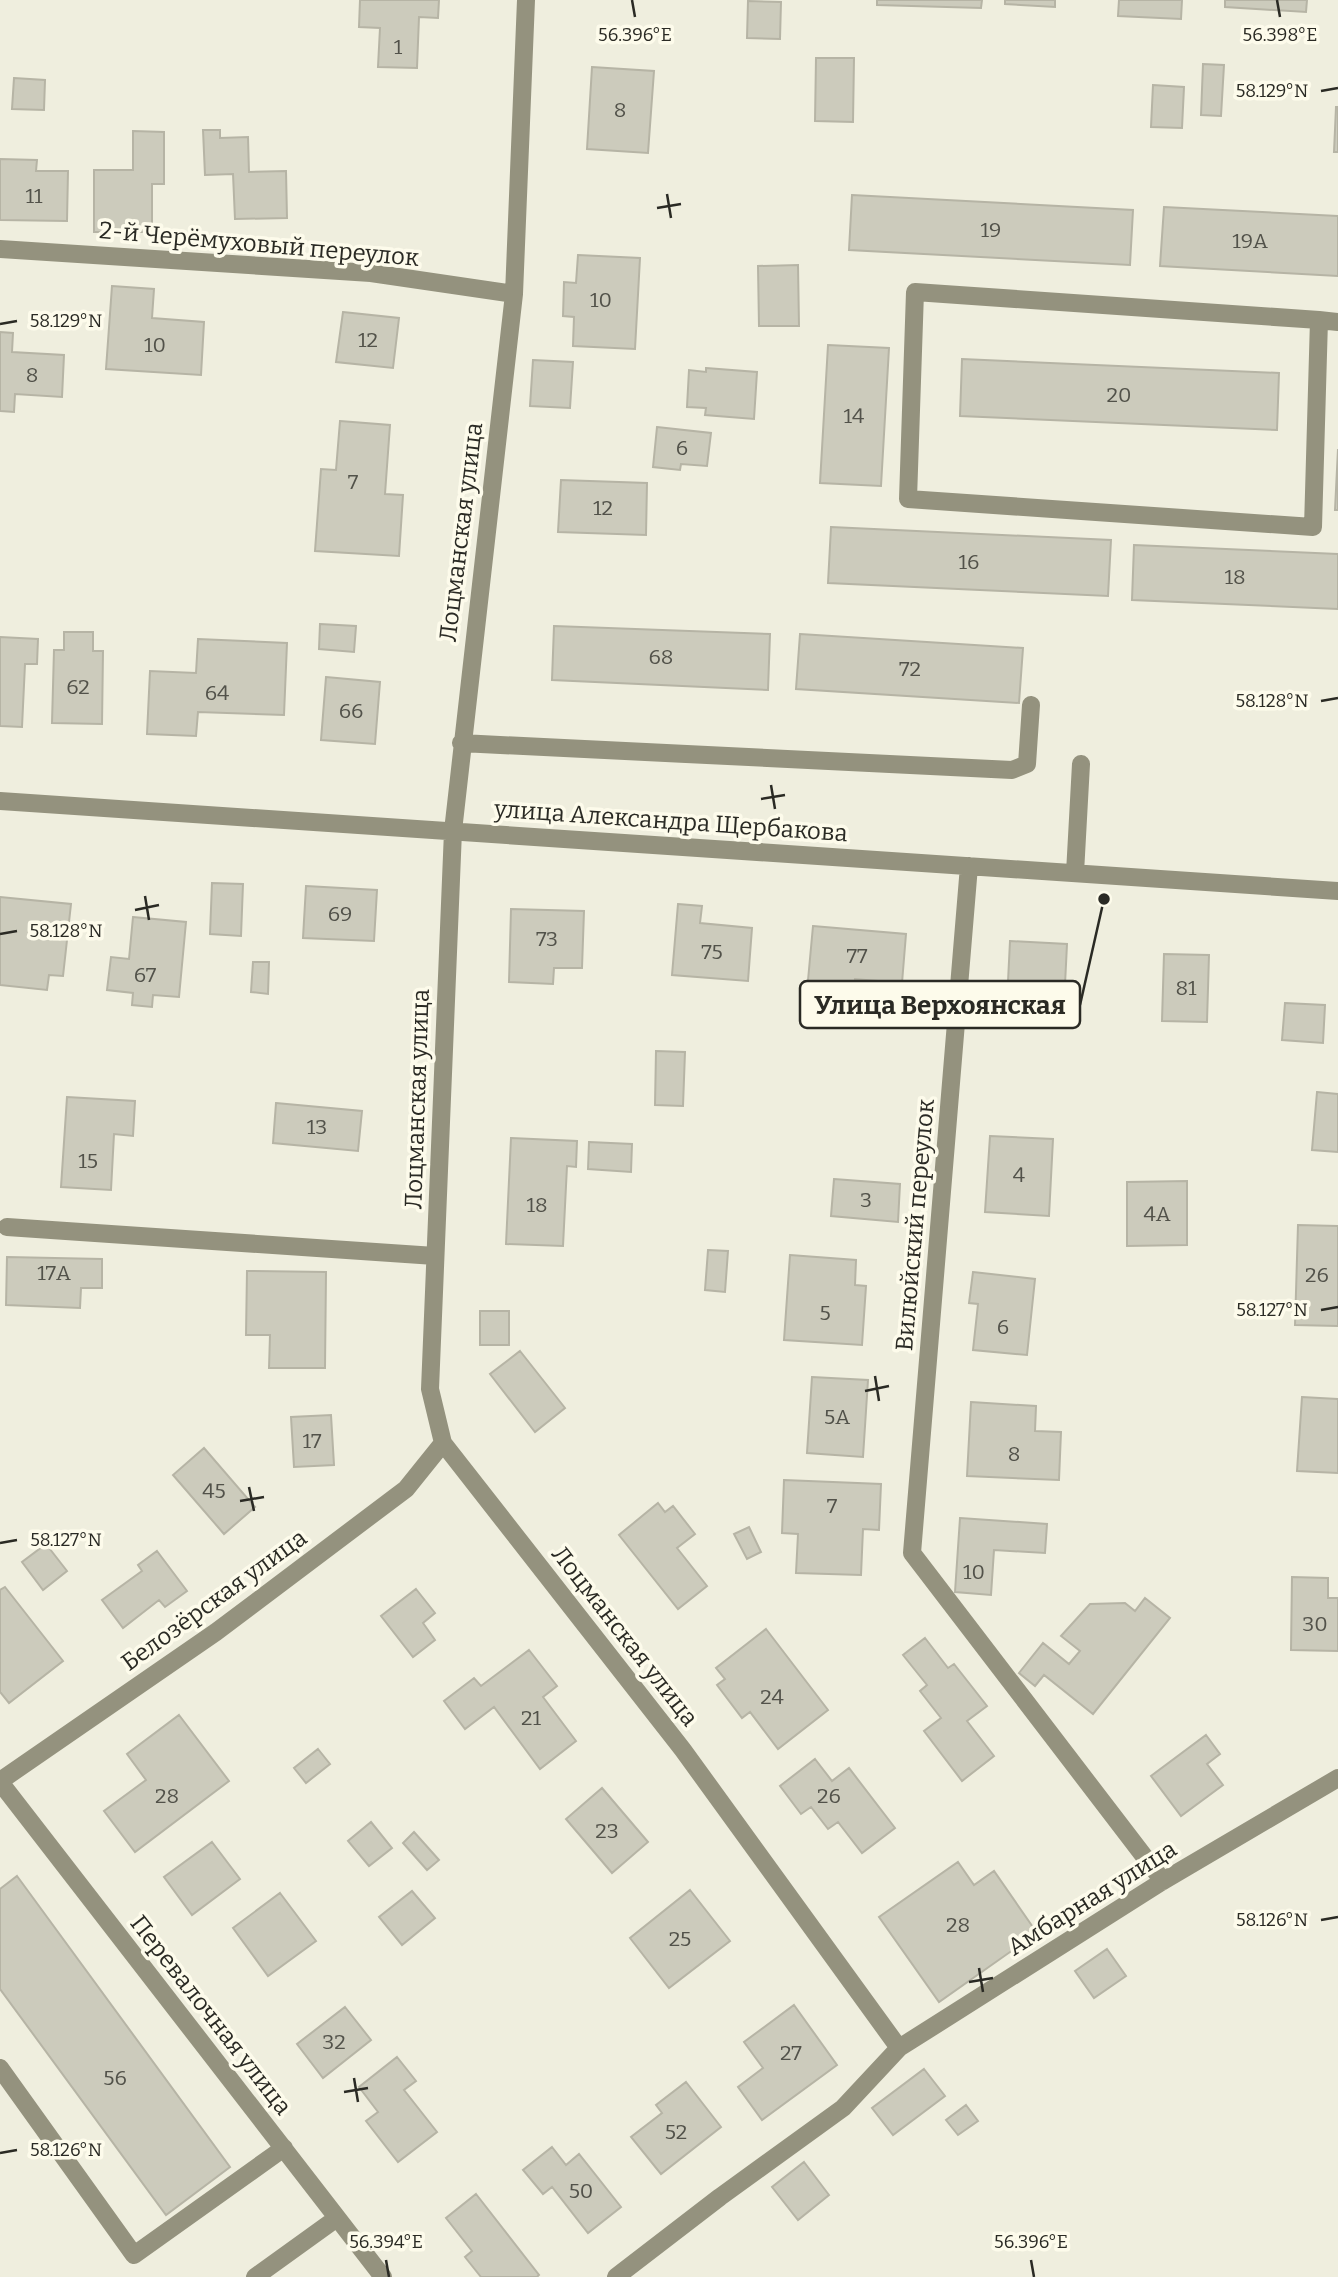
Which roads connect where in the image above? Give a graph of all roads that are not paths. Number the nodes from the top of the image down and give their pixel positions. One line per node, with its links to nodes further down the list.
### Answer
1 (526, 0): 3 (street, Лоцманская улица)
2 (0, 249): 3 (street, 2-й Черёмуховый переулок)
3 (513, 294): 7 (street, Лоцманская улица)
4 (1320, 320): 4 (street); 5 (street)
5 (1338, 322)
6 (1031, 705): 7 (street)
7 (461, 743): 10 (street, Лоцманская улица)
8 (1081, 764): 12 (street)
9 (0, 801): 10 (street, улица Александра Щербакова)
10 (453, 831): 11 (street, улица Александра Щербакова); 15 (street, Лоцманская улица)
11 (969, 866): 12 (street, улица Александра Щербакова); 19 (street, Вилюйский переулок)
12 (1075, 873): 13 (street, улица Александра Щербакова)
13 (1338, 891)
14 (7, 1227): 15 (street)
15 (435, 1256): 16 (street, Лоцманская улица)
16 (443, 1443): 18 (street, Белозёрская улица); 20 (street, Лоцманская улица)
17 (1338, 1778): 19 (street, Амбарная улица)
18 (0, 1781): 22 (street, Перевалочная улица)
19 (1163, 1881): 20 (street, Амбарная улица)
20 (899, 2048): 26 (street, Амбарная улица)
21 (0, 2068): 22 (street)
22 (284, 2148): 23 (street, Перевалочная улица)
23 (337, 2218): 24 (street); 25 (street, Перевалочная улица)
24 (255, 2277)
25 (383, 2277)
26 (616, 2277)

